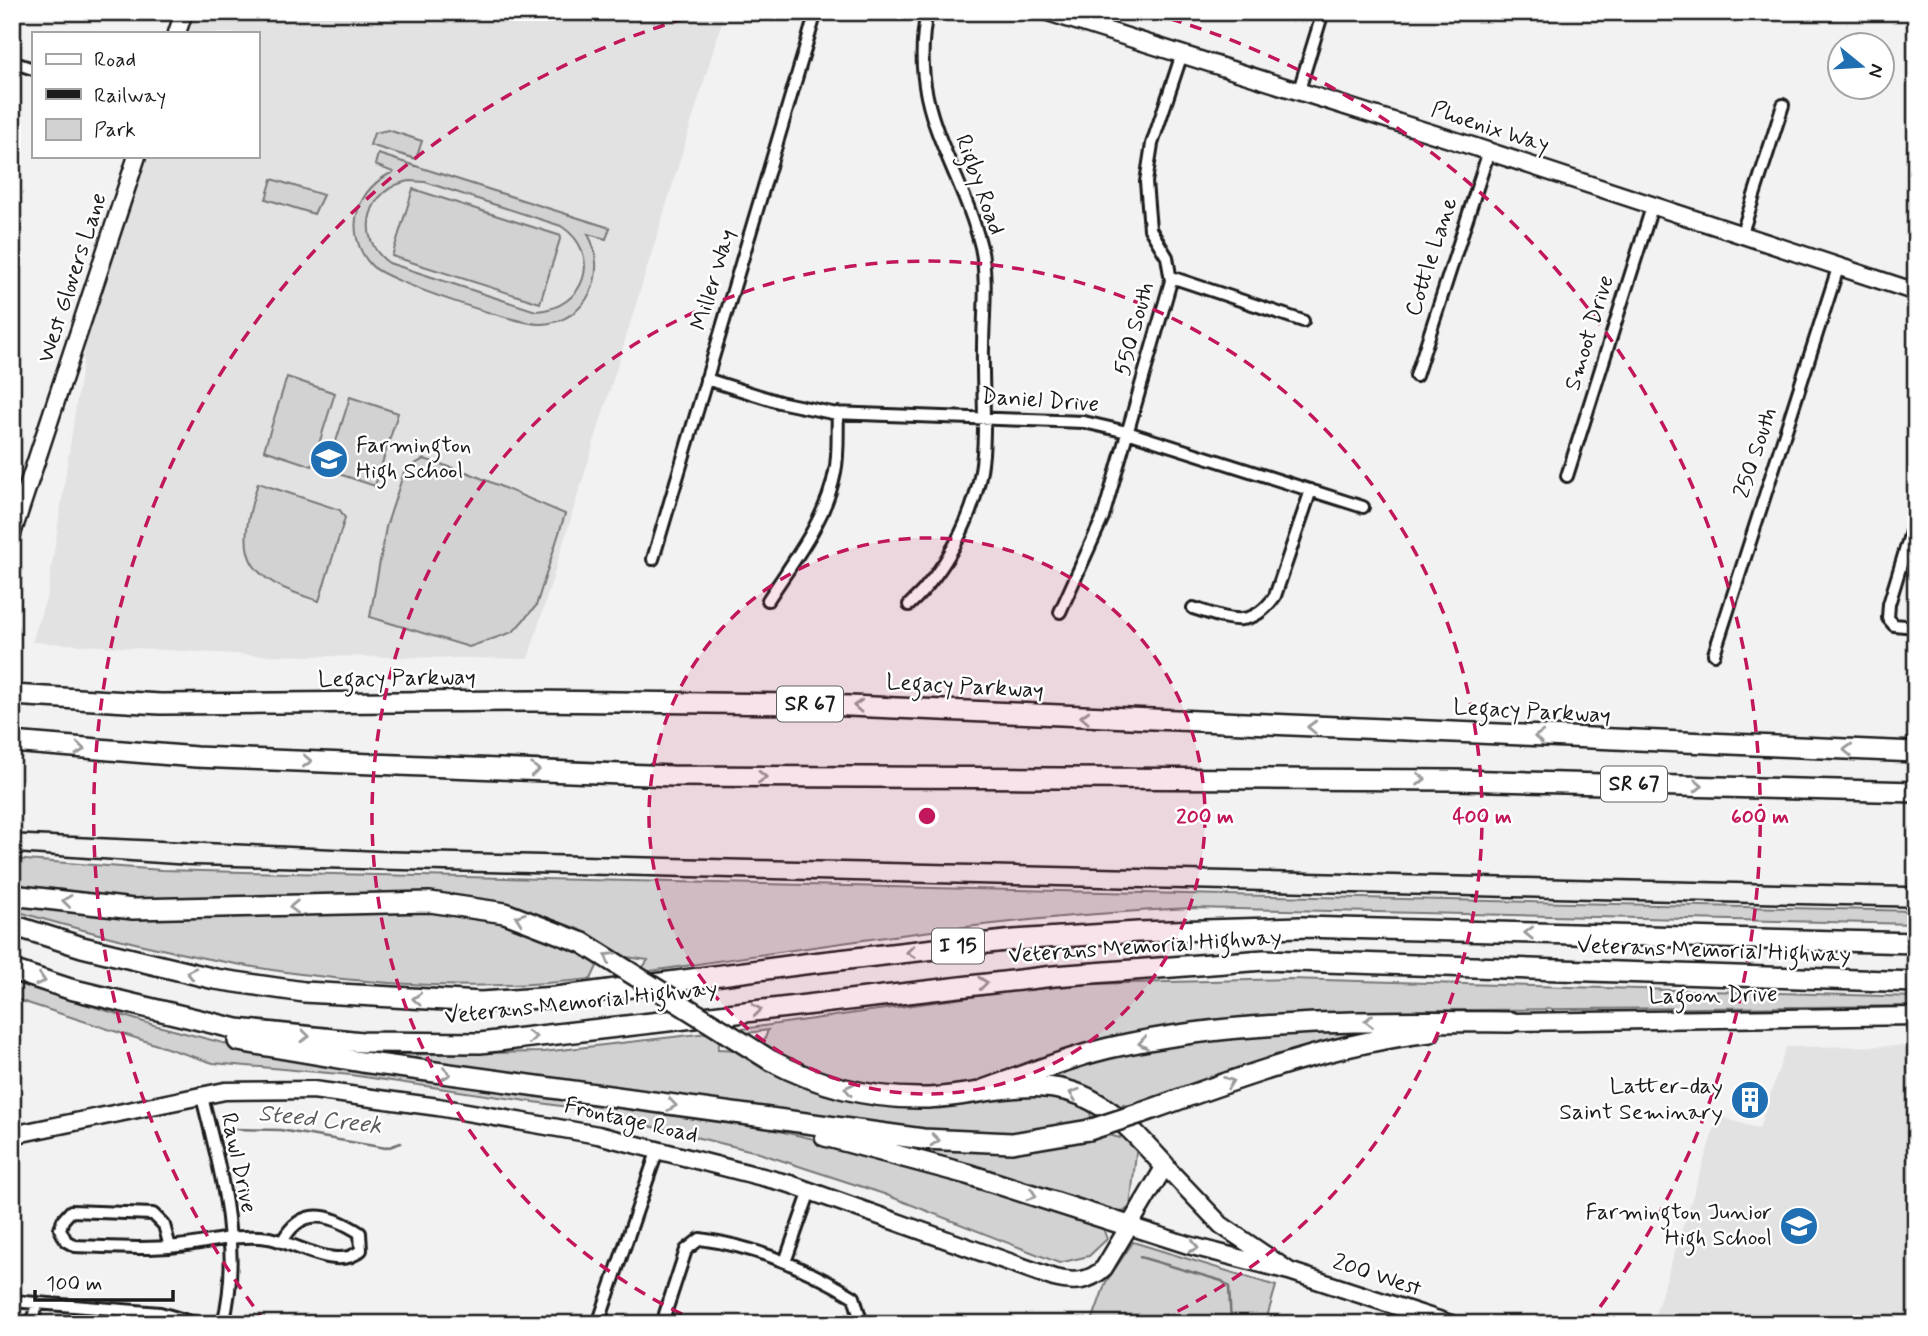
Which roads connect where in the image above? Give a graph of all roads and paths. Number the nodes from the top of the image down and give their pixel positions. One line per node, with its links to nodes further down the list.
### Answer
1 (184, 12): 6 (street)
2 (816, 12): 21 (street, Miller Way)
3 (927, 12): 23 (street, Rigby Road)
4 (1048, 12): 7 (street, Phoenix Way)
5 (1323, 12): 10 (street)
6 (177, 32)
7 (1182, 54): 10 (street, Phoenix Way); 17 (street, 550 South)
8 (12, 62): 9 (street)
9 (32, 69)
10 (1299, 90): 12 (street, Phoenix Way)
11 (1783, 105): 15 (street)
12 (1489, 151): 14 (street, Phoenix Way); 20 (street, Cottle Lane)
13 (136, 158): 29 (street, West Glovers Lane)
14 (1653, 204): 15 (street, Phoenix Way); 25 (street, Smoot Drive)
15 (1742, 233): 16 (street, Phoenix Way)
16 (1839, 265): 18 (street, Phoenix Way); 36 (street, 250 South)
17 (1171, 277): 19 (street); 24 (street, 550 South)
18 (1916, 292)
19 (1303, 321)
20 (1416, 376)
21 (706, 379): 22 (street, Daniel Drive); 30 (street, Miller Way)
22 (838, 413): 23 (street, Daniel Drive); 31 (street)
23 (982, 418): 24 (street, Daniel Drive); 32 (street, Rigby Road)
24 (1127, 432): 26 (street, Daniel Drive); 34 (street, 550 South)
25 (1567, 476)
26 (1311, 490): 27 (street, Daniel Drive); 33 (street)
27 (1363, 507)
28 (1916, 515): 35 (street)
29 (12, 534)
30 (653, 559)
31 (768, 600)
32 (909, 605)
33 (1194, 608)
34 (1060, 612)
35 (1916, 627)
36 (1714, 654)
37 (12, 695): 39 (highway, Legacy Parkway / SR 67, one-way to 37)
38 (12, 742): 40 (highway, SR 67, one-way to 40)
39 (1916, 752)
40 (1916, 792)
41 (12, 895): 49 (highway, one-way to 41, bridge)
42 (12, 925): 43 (highway, Veterans Memorial Highway / I 15, one-way to 42)
43 (1916, 943)
44 (12, 970): 46 (highway, Veterans Memorial Highway / I 15, one-way to 46)
45 (1916, 982): 46 (highway, Veterans Memorial Highway / I 15, one-way to 45)
46 (70, 989): 51 (highway, one-way to 51)
47 (1916, 1016): 48 (street, Lagoon Drive)
48 (1511, 1022): 49 (highway, one-way to 49); 51 (highway, one-way to 48, bridge)
49 (983, 1090): 54 (highway, one-way to 49)
50 (201, 1093): 52 (street, Frontage Road); 53 (street, Frontage Road); 57 (street, Rawl Drive)
51 (746, 1114): 56 (highway, one-way to 56)
52 (12, 1135)
53 (658, 1149): 55 (street, Frontage Road); 67 (street)
54 (1165, 1166): 56 (street, Frontage Road); 61 (street)
55 (810, 1191): 56 (street, Frontage Road); 60 (street)
56 (1129, 1226): 61 (street, one-way to 61)
57 (232, 1239): 58 (street); 59 (street); 66 (street, Rawl Drive)
58 (282, 1242): 58 (street)
59 (170, 1247): 59 (street)
60 (785, 1262): 68 (street); 69 (street)
61 (1289, 1271): 70 (street, 200 West)
62 (12, 1301): 63 (street)
63 (37, 1305): 64 (street); 65 (street)
64 (31, 1324)
65 (198, 1324)
66 (223, 1324)
67 (598, 1324)
68 (665, 1324)
69 (862, 1324)
70 (1451, 1324)

